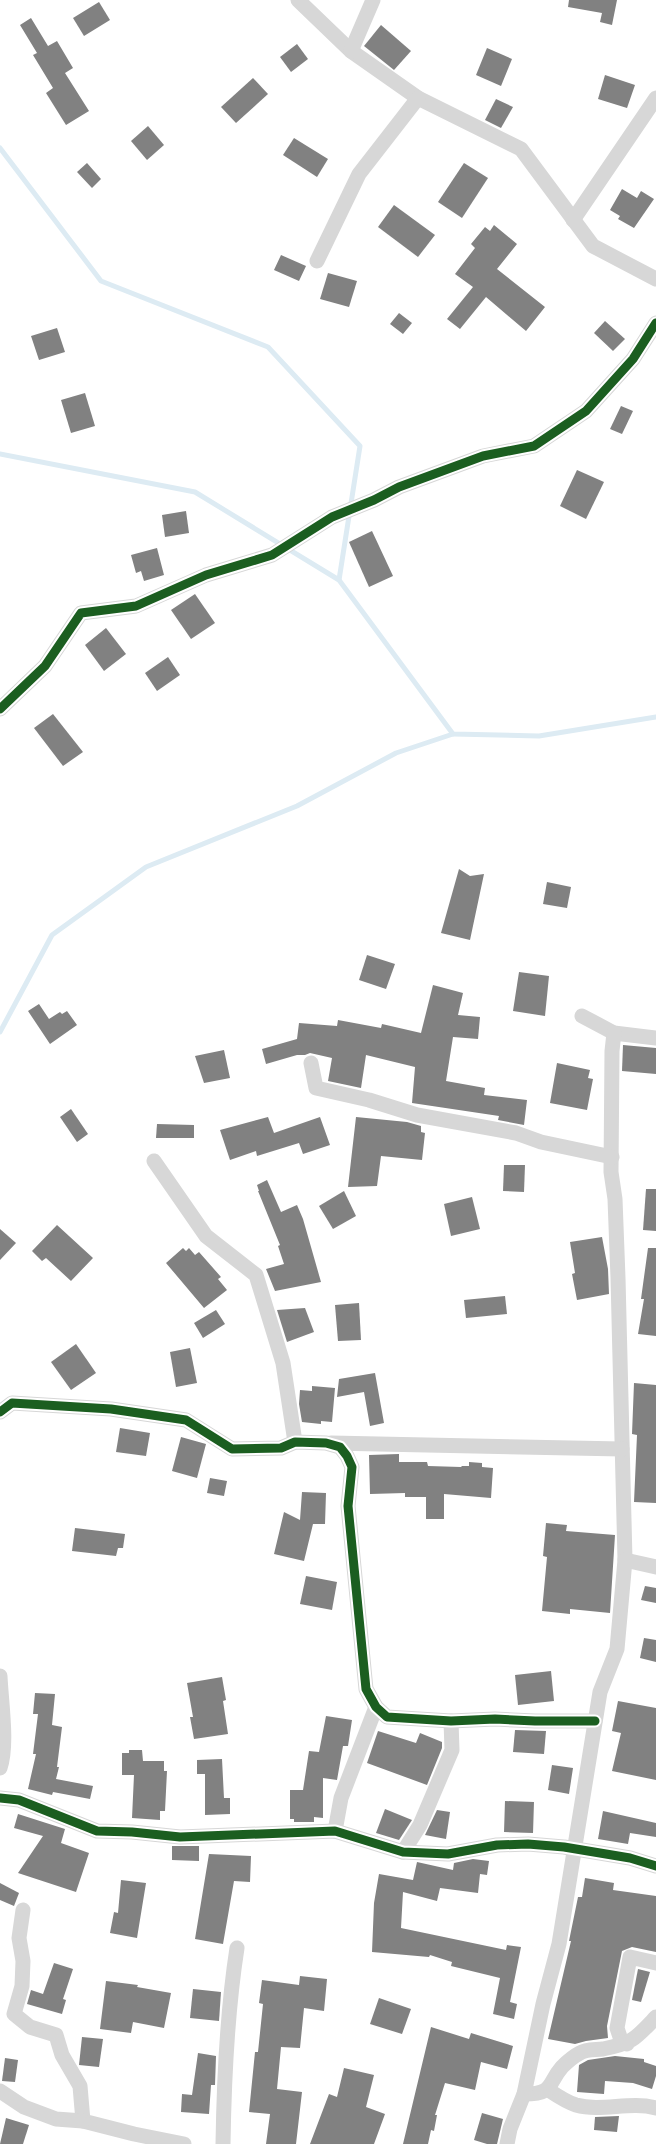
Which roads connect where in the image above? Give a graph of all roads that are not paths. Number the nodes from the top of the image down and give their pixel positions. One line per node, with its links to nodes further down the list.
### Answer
1 (298, 0): 3 (street)
2 (373, 0): 3 (street)
3 (351, 51): 4 (street)
4 (418, 98): 6 (street); 7 (street)
5 (656, 98): 6 (street)
6 (573, 220): 8 (street)
7 (316, 261)
8 (656, 279)
9 (656, 323): 10 (street)
10 (0, 709)
11 (582, 1016): 12 (street)
12 (614, 1033): 13 (street); 15 (street)
13 (656, 1038)
14 (311, 1063): 15 (street)
15 (612, 1157): 20 (street)
16 (153, 1161): 18 (street)
17 (0, 1412): 18 (street)
18 (295, 1442): 19 (street)
19 (326, 1443): 20 (street); 24 (street)
20 (622, 1449): 21 (street)
21 (625, 1560): 22 (street); 26 (street)
22 (656, 1567)
23 (0, 1676): 27 (street)
24 (376, 1707): 25 (street); 29 (street)
25 (451, 1721): 26 (street); 31 (street)
26 (595, 1721): 30 (street)
27 (0, 1768)
28 (0, 1798): 29 (street)
29 (334, 1831): 31 (street)
30 (576, 1849): 31 (street); 32 (street); 40 (street)
31 (403, 1852)
32 (656, 1866)
33 (24, 1910): 42 (street)
34 (237, 1948): 44 (street)
35 (656, 1963): 37 (street)
36 (656, 2017): 37 (street)
37 (627, 2044): 38 (street)
38 (547, 2089): 40 (street); 41 (street)
39 (0, 2091): 42 (street)
40 (524, 2094): 45 (street)
41 (656, 2108)
42 (83, 2121): 43 (street)
43 (184, 2144)
44 (223, 2144)
45 (507, 2144)

